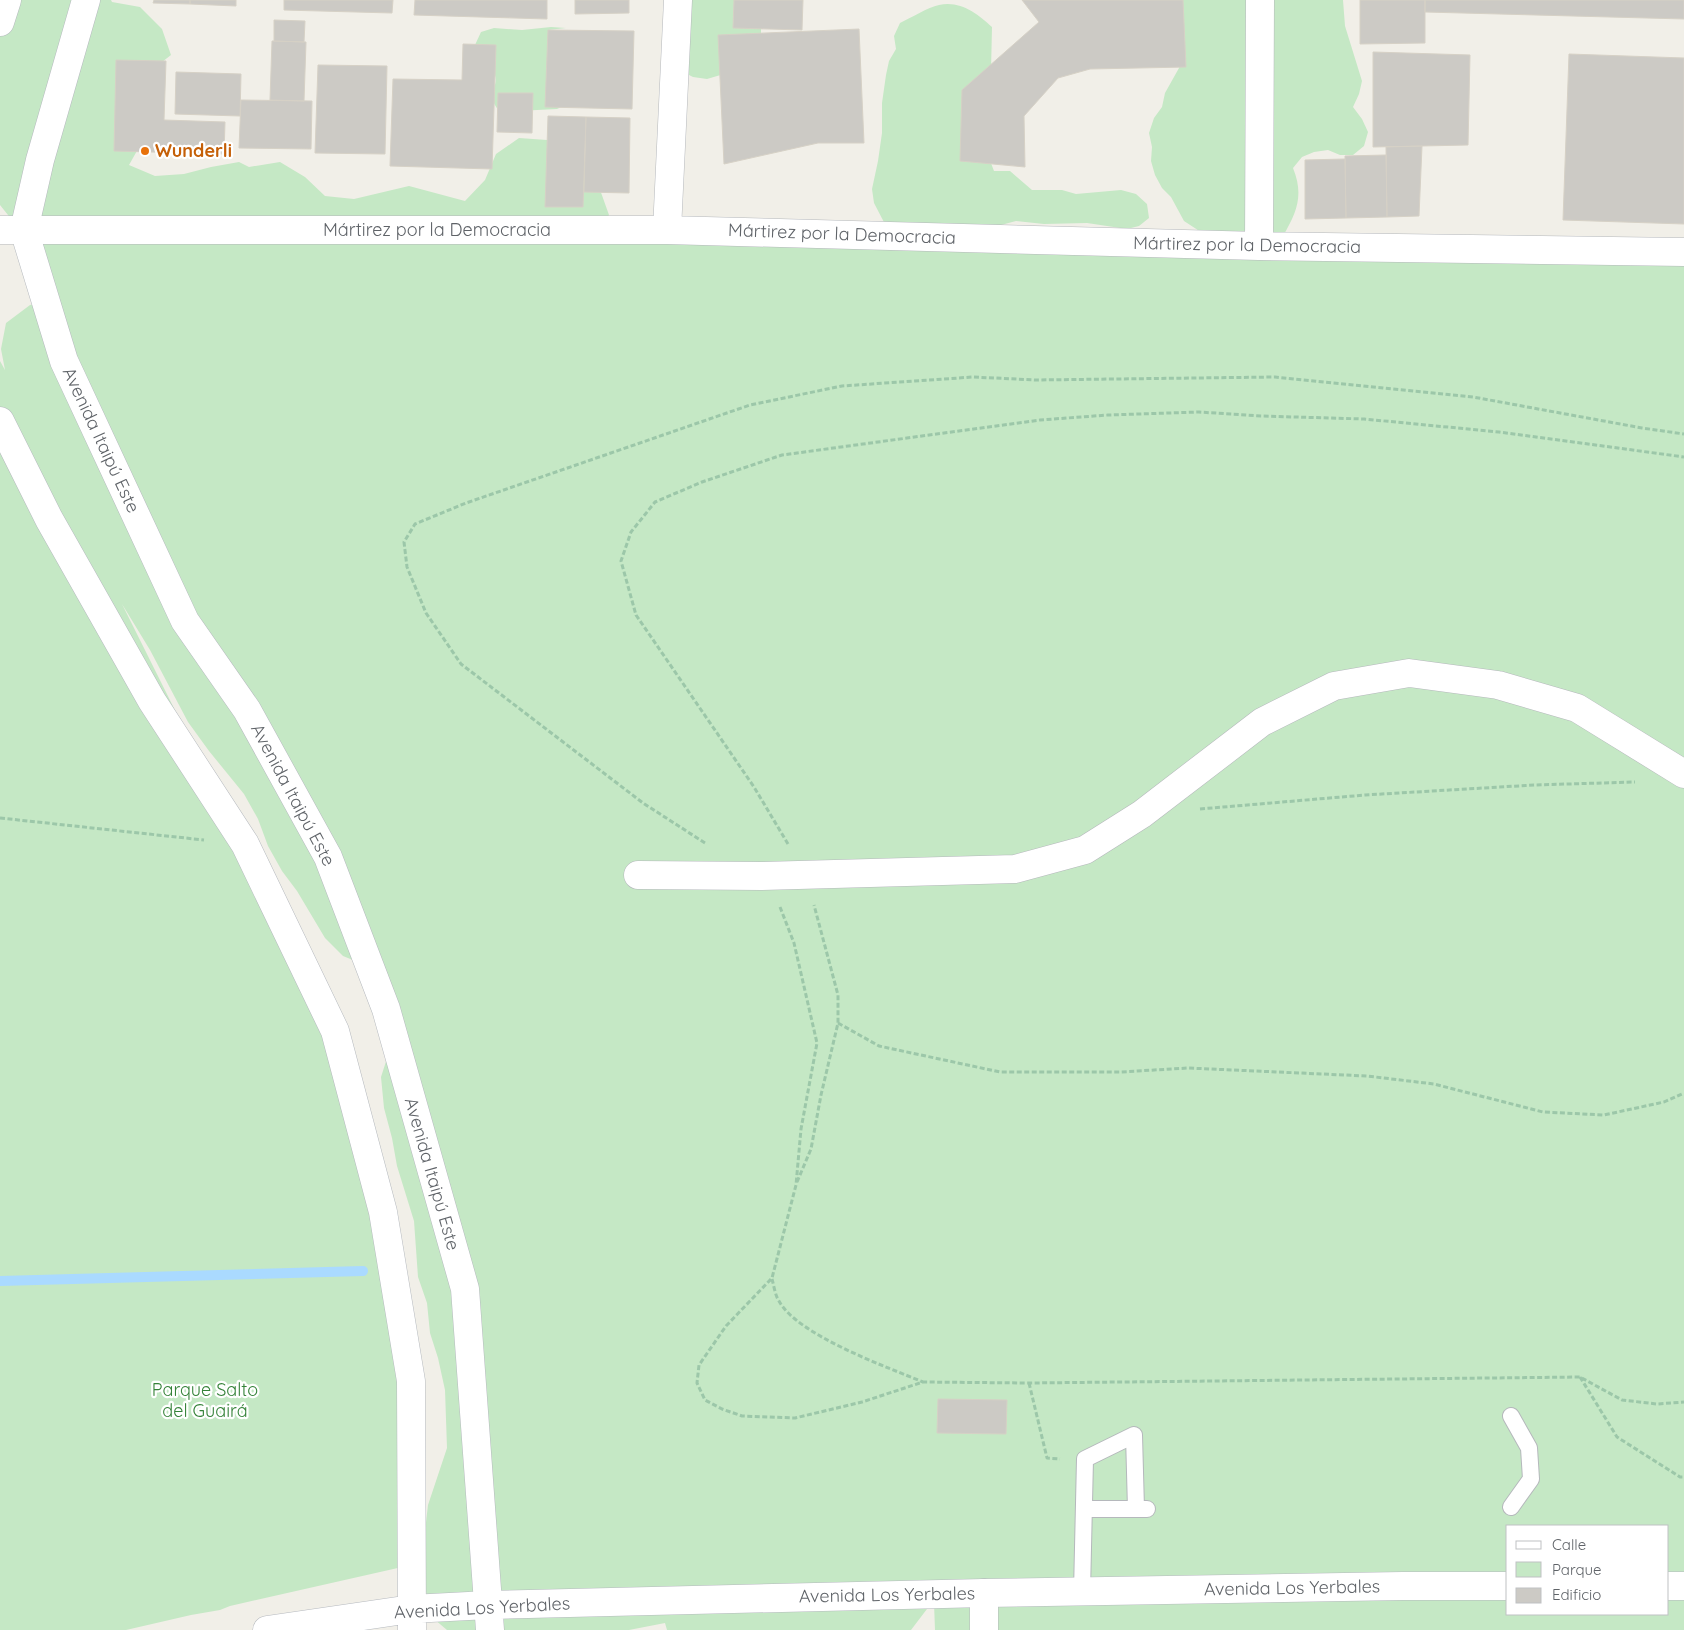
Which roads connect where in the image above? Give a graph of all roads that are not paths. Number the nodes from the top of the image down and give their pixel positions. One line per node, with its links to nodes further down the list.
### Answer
1 (7, 0): 5 (street)
2 (86, 0): 6 (street, Avenida Itaipú Este)
3 (678, 0): 7 (street)
4 (1260, 0): 8 (street)
5 (0, 22)
6 (12, 230): 7 (street, Mártirez por la Democracia); 21 (street, Avenida Itaipú Este)
7 (667, 230): 8 (street, Mártirez por la Democracia)
8 (1259, 246): 9 (street, Mártirez por la Democracia)
9 (1684, 252)
10 (0, 421): 22 (street)
11 (1684, 774): 12 (street)
12 (638, 875)
13 (1511, 1416): 14 (lane)
14 (1511, 1507)
15 (1085, 1509): 15 (lane); 19 (lane)
16 (1506, 1586): 19 (street, Avenida Los Yerbales)
17 (1669, 1586): 18 (street)
18 (1684, 1586)
19 (1082, 1592): 20 (street, Avenida Los Yerbales)
20 (984, 1593): 21 (street, Avenida Los Yerbales); 24 (street)
21 (489, 1618): 22 (street, Avenida Los Yerbales)
22 (412, 1619): 23 (street, Avenida Los Yerbales)
23 (267, 1630)
24 (984, 1630)

